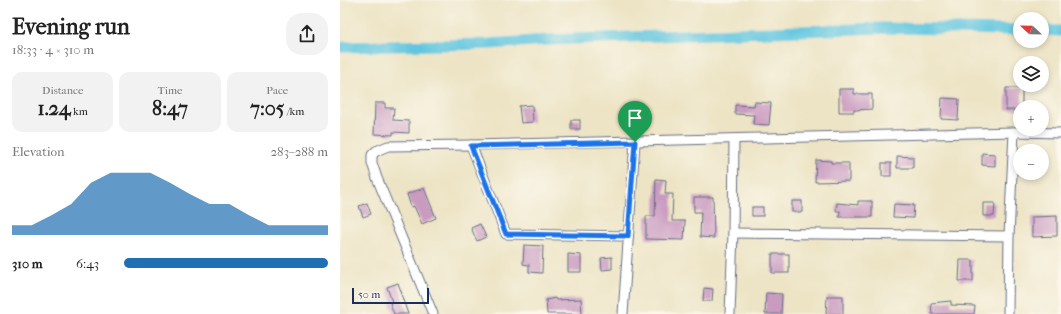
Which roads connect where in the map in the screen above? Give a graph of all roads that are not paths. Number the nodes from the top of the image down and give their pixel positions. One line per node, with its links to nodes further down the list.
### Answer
1 (1013, 132): 5 (street)
2 (1049, 133): 3 (street)
3 (1061, 133)
4 (1014, 136): 10 (street)
5 (734, 139): 6 (street); 8 (street)
6 (635, 142): 7 (street); 9 (street)
7 (471, 146): 9 (street); 11 (street)
8 (733, 233): 10 (street); 13 (street)
9 (628, 236): 12 (street)
10 (1009, 236): 14 (street)
11 (433, 314)
12 (623, 314)
13 (730, 314)
14 (1008, 314)

